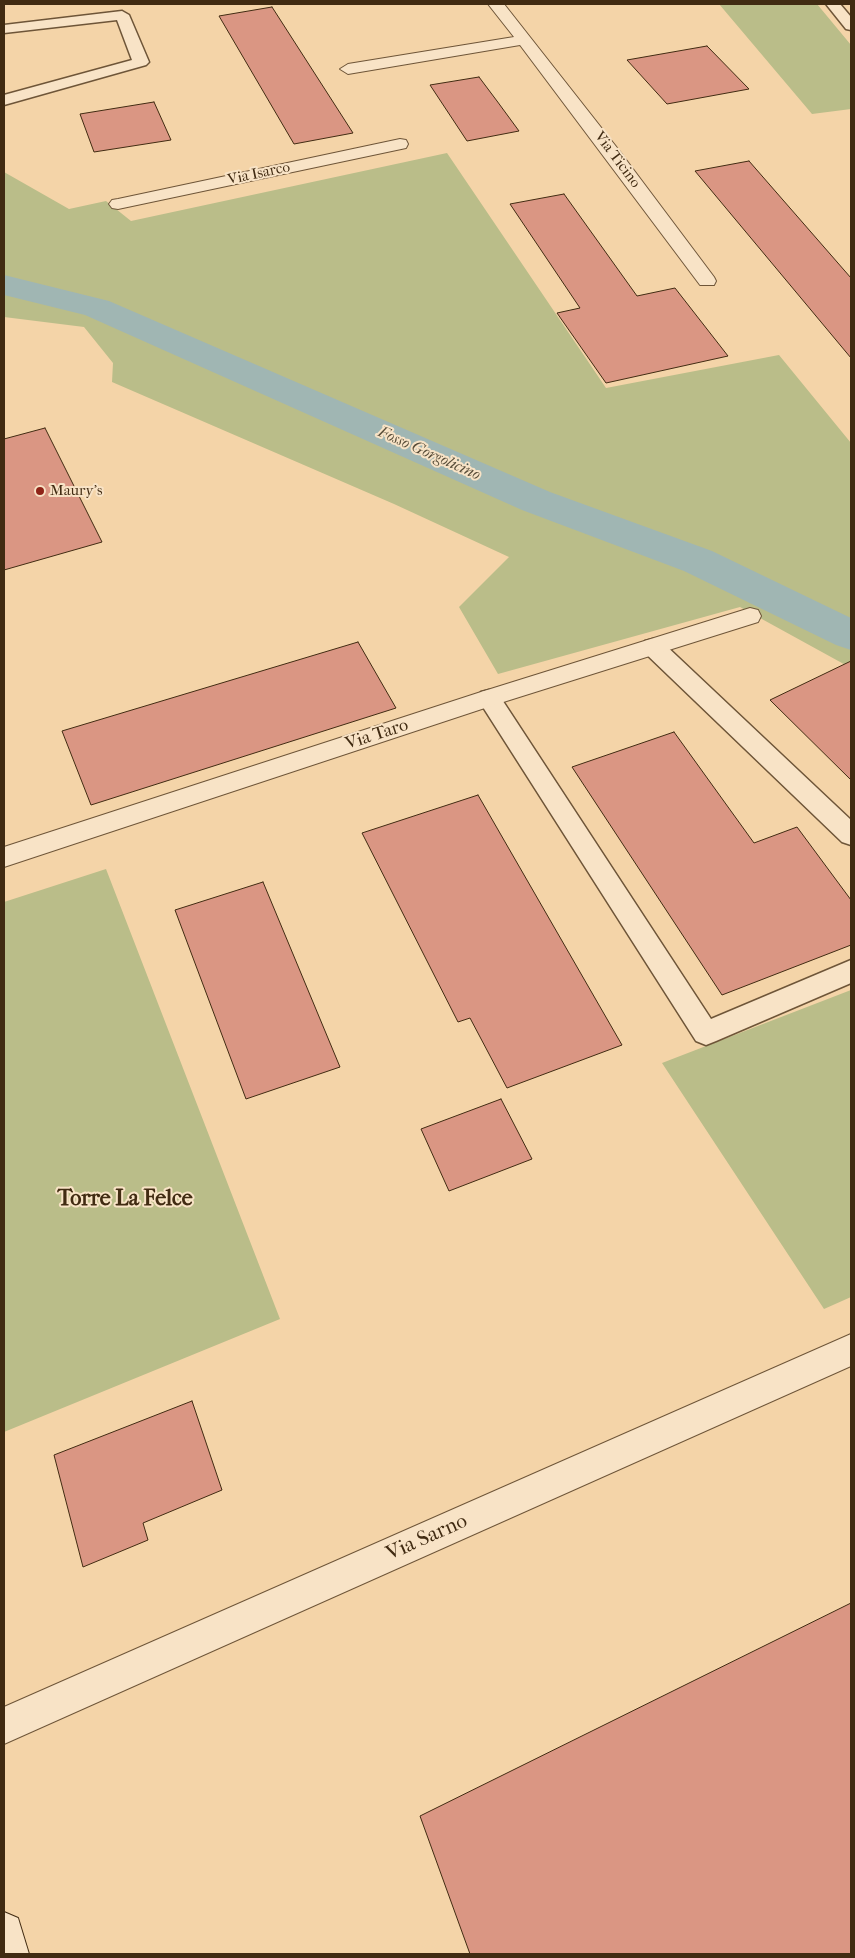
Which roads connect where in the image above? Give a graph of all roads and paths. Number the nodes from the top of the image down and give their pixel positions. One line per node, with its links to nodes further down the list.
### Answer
1 (496, 4): 5 (street, Via Ticino)
2 (833, 4): 3 (lane)
3 (851, 26)
4 (4, 29): 7 (lane)
5 (524, 40): 6 (street); 10 (street, Via Ticino)
6 (348, 69)
7 (4, 100)
8 (400, 144): 9 (street, Via Isarco)
9 (118, 204)
10 (707, 281)
11 (750, 616): 12 (street, Via Taro)
12 (653, 647): 13 (street, Via Taro); 14 (lane)
13 (489, 698): 15 (street, Via Taro); 16 (lane)
14 (851, 835)
15 (4, 857)
16 (851, 971)
17 (851, 1350): 18 (street, Via Sarno)
18 (4, 1726)
19 (4, 1932): 20 (street)
20 (9, 1954)

